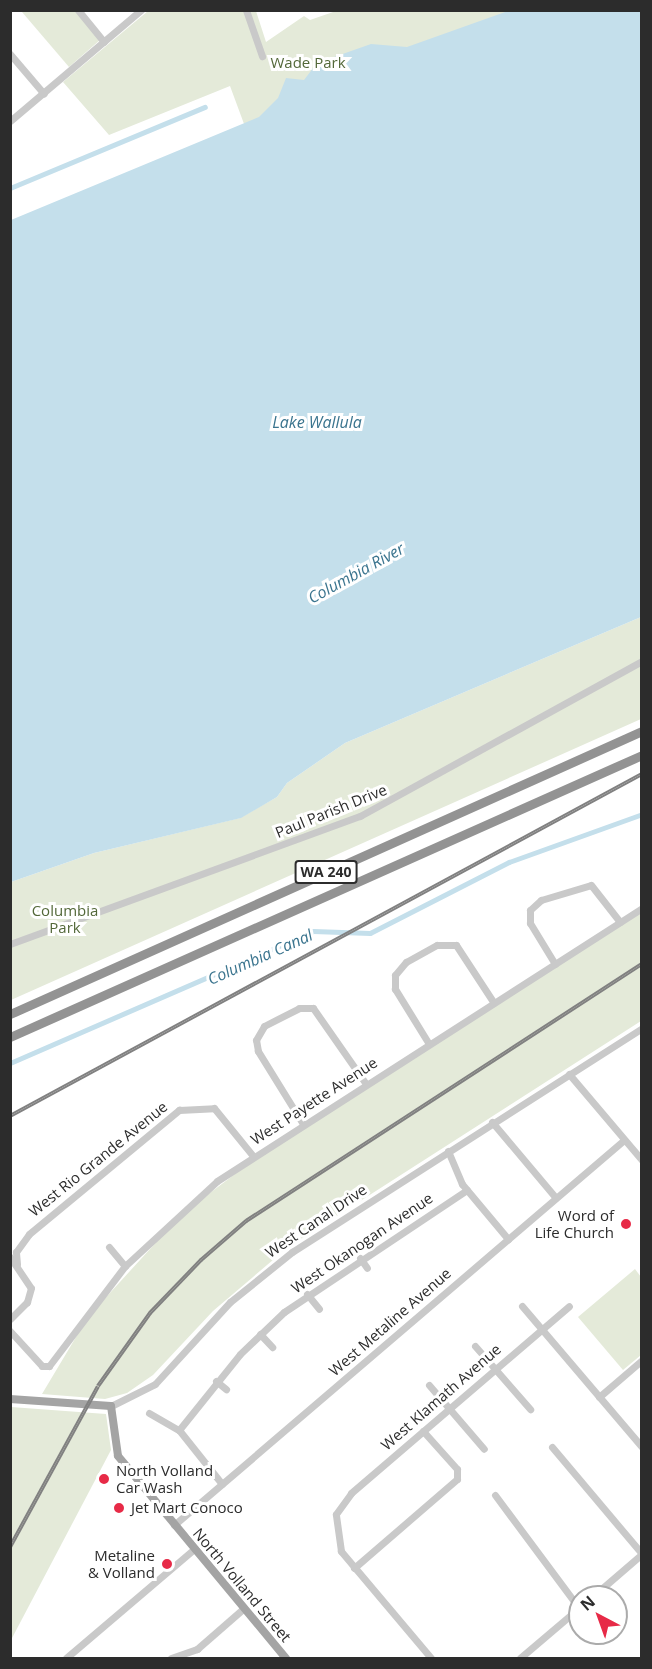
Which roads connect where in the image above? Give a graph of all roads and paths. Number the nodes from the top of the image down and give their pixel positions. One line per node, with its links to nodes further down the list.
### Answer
1 (78, 10): 4 (street)
2 (141, 10): 4 (street)
3 (246, 10): 6 (street)
4 (104, 42): 7 (street)
5 (10, 54): 7 (street)
6 (262, 56)
7 (44, 94): 8 (street)
8 (10, 121)
9 (642, 661): 14 (street, Paul Parish Drive)
10 (642, 731): 17 (highway, WA 240)
11 (642, 755): 19 (highway, WA 240)
12 (642, 908): 13 (street, West Payette Avenue)
13 (620, 922): 15 (street, West Payette Avenue); 15 (street)
14 (10, 944)
15 (555, 964): 16 (street, West Payette Avenue)
16 (494, 1003): 20 (street, West Payette Avenue); 20 (street)
17 (10, 1014)
18 (642, 1028): 21 (street, West Canal Drive)
19 (10, 1037)
20 (429, 1044): 22 (street, West Payette Avenue)
21 (569, 1074): 23 (street, West Canal Drive); 25 (street)
22 (366, 1084): 24 (street, West Payette Avenue); 24 (street)
23 (492, 1122): 26 (street, West Canal Drive); 30 (street)
24 (303, 1124): 27 (street, West Payette Avenue)
25 (624, 1140): 28 (street); 30 (street, West Metaline Avenue)
26 (448, 1151): 29 (street); 55 (street, West Canal Drive)
27 (253, 1156): 35 (street, West Rio Grande Avenue); 36 (street, West Payette Avenue)
28 (642, 1160)
29 (467, 1190): 31 (street); 34 (street, West Okanogan Avenue)
30 (556, 1198): 31 (street, West Metaline Avenue)
31 (508, 1239): 64 (street, West Metaline Avenue)
32 (109, 1246): 36 (street)
33 (10, 1257): 35 (street)
34 (360, 1258): 37 (street); 38 (street, West Okanogan Avenue)
35 (17, 1264): 42 (street)
36 (125, 1266): 44 (street, West Payette Avenue)
37 (367, 1268)
38 (307, 1294): 41 (street); 45 (street, West Okanogan Avenue)
39 (569, 1305): 43 (street, West Klamath Avenue)
40 (522, 1306): 43 (street)
41 (319, 1309)
42 (10, 1319)
43 (542, 1329): 49 (street, West Klamath Avenue); 53 (street)
44 (10, 1331)
45 (260, 1334): 47 (street); 50 (street, West Okanogan Avenue)
46 (475, 1346): 49 (street)
47 (272, 1347)
48 (642, 1360): 53 (street)
49 (495, 1369): 56 (street, West Klamath Avenue); 57 (street)
50 (216, 1381): 52 (street); 59 (street, West Okanogan Avenue)
51 (429, 1385): 56 (street)
52 (226, 1389)
53 (599, 1397): 62 (street)
54 (10, 1399): 55 (main road)
55 (111, 1406): 66 (main road, North Volland Street)
56 (449, 1408): 60 (street, West Klamath Avenue); 63 (street)
57 (530, 1409)
58 (149, 1413): 59 (street)
59 (179, 1430): 64 (street)
60 (423, 1431): 69 (street, West Klamath Avenue); 69 (street)
61 (552, 1447): 68 (street)
62 (642, 1447)
63 (484, 1449)
64 (222, 1484): 66 (street, West Metaline Avenue)
65 (495, 1495): 71 (street)
66 (174, 1525): 67 (main road, North Volland Street)
67 (194, 1549): 72 (main road, North Volland Street); 75 (street)
68 (642, 1554): 70 (street)
69 (354, 1568): 77 (street)
70 (606, 1585)
71 (568, 1592)
72 (244, 1608): 74 (main road, North Volland Street); 76 (street)
73 (568, 1618): 78 (street)
74 (284, 1658)
75 (66, 1659)
76 (171, 1659)
77 (431, 1659)
78 (520, 1659)

